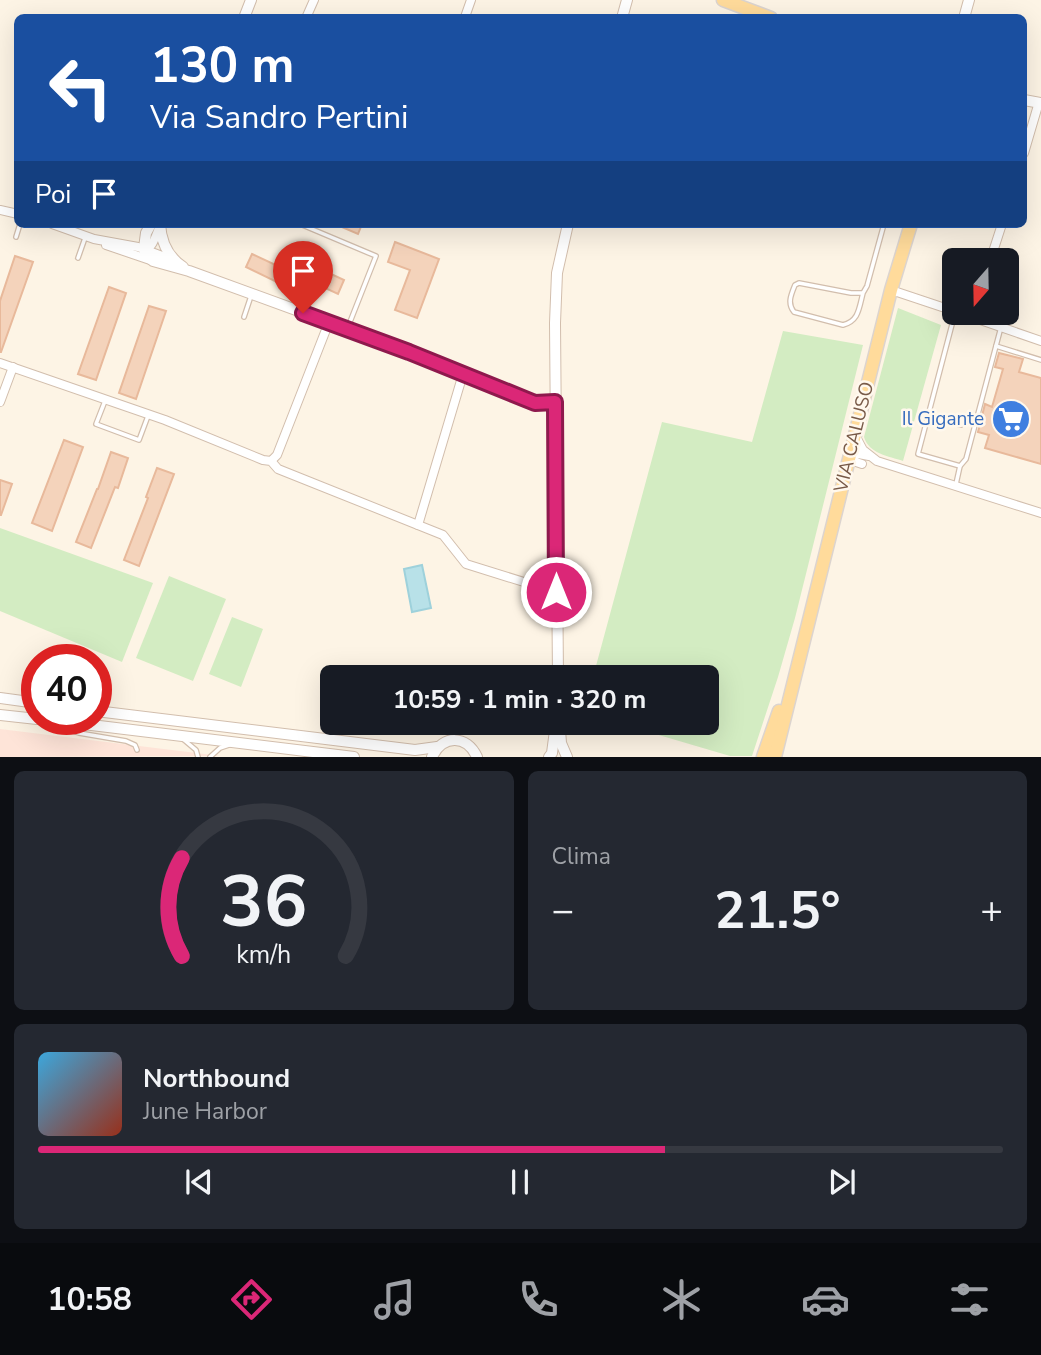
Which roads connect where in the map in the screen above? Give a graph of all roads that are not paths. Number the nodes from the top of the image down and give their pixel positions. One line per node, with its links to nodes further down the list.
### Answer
1 (723, 0): 2 (main road)
2 (760, 14)
3 (1040, 102): 4 (street)
4 (1027, 143)
5 (19, 228): 15 (lane)
6 (64, 228): 16 (street)
7 (151, 228): 17 (street)
8 (153, 228): 19 (street)
9 (157, 228): 21 (street)
10 (310, 228): 31 (lane)
11 (567, 228): 41 (street)
12 (883, 228): 24 (lane)
13 (910, 228): 23 (main road, VIA CALUSO)
14 (1001, 228): 18 (street)
15 (16, 237)
16 (90, 237): 17 (street); 19 (street); 20 (lane)
17 (124, 244): 19 (street)
18 (994, 248)
19 (146, 254): 21 (street); 22 (street)
20 (78, 258)
21 (173, 260): 22 (street)
22 (189, 271): 25 (street)
23 (891, 290): 26 (street); 45 (main road, VIA CALUSO)
24 (863, 293): 24 (lane)
25 (252, 294): 27 (lane); 28 (street)
26 (942, 308)
27 (244, 317)
28 (328, 322): 31 (street); 48 (street)
29 (952, 326): 43 (lane)
30 (1001, 327): 32 (street); 33 (lane)
31 (347, 329): 37 (street)
32 (1041, 341)
33 (996, 346): 34 (lane); 50 (lane)
34 (1041, 360)
35 (0, 363): 36 (street)
36 (13, 367): 38 (street); 39 (street)
37 (464, 374): 41 (street); 54 (street)
38 (2, 391): 40 (street)
39 (106, 398): 42 (street); 42 (lane)
40 (0, 402)
41 (555, 402): 55 (street)
42 (149, 414): 48 (street)
43 (928, 416): 44 (lane); 50 (lane)
44 (961, 425)
45 (854, 433): 46 (main road, VIA CALUSO); 47 (street)
46 (849, 457): 47 (street); 49 (street); 51 (main road, VIA CALUSO)
47 (873, 458): 49 (street); 52 (street)
48 (271, 461): 54 (street)
49 (862, 464): 51 (street)
50 (960, 466): 52 (lane)
51 (844, 473): 56 (main road, VIA CALUSO)
52 (955, 486): 53 (street)
53 (1041, 513)
54 (418, 525): 55 (street)
55 (556, 592): 57 (street)
56 (800, 651): 80 (main road, VIA CALUSO); 81 (main road, VIA CALUSO)
57 (558, 665)
58 (0, 698): 59 (street)
59 (21, 701)
60 (112, 713): 71 (street)
61 (0, 715): 62 (street)
62 (21, 717)
63 (112, 728): 67 (street)
64 (91, 735): 69 (lane)
65 (555, 735): 78 (street)
66 (559, 735): 79 (street)
67 (179, 736): 68 (street); 73 (lane)
68 (235, 743): 70 (street); 74 (lane)
69 (137, 750)
70 (300, 751): 75 (lane); 76 (street)
71 (435, 752): 72 (street)
72 (477, 755): 77 (street)
73 (198, 757)
74 (210, 757)
75 (314, 757)
76 (354, 757)
77 (486, 757)
78 (549, 757)
79 (567, 757)
80 (763, 757)
81 (775, 757)

